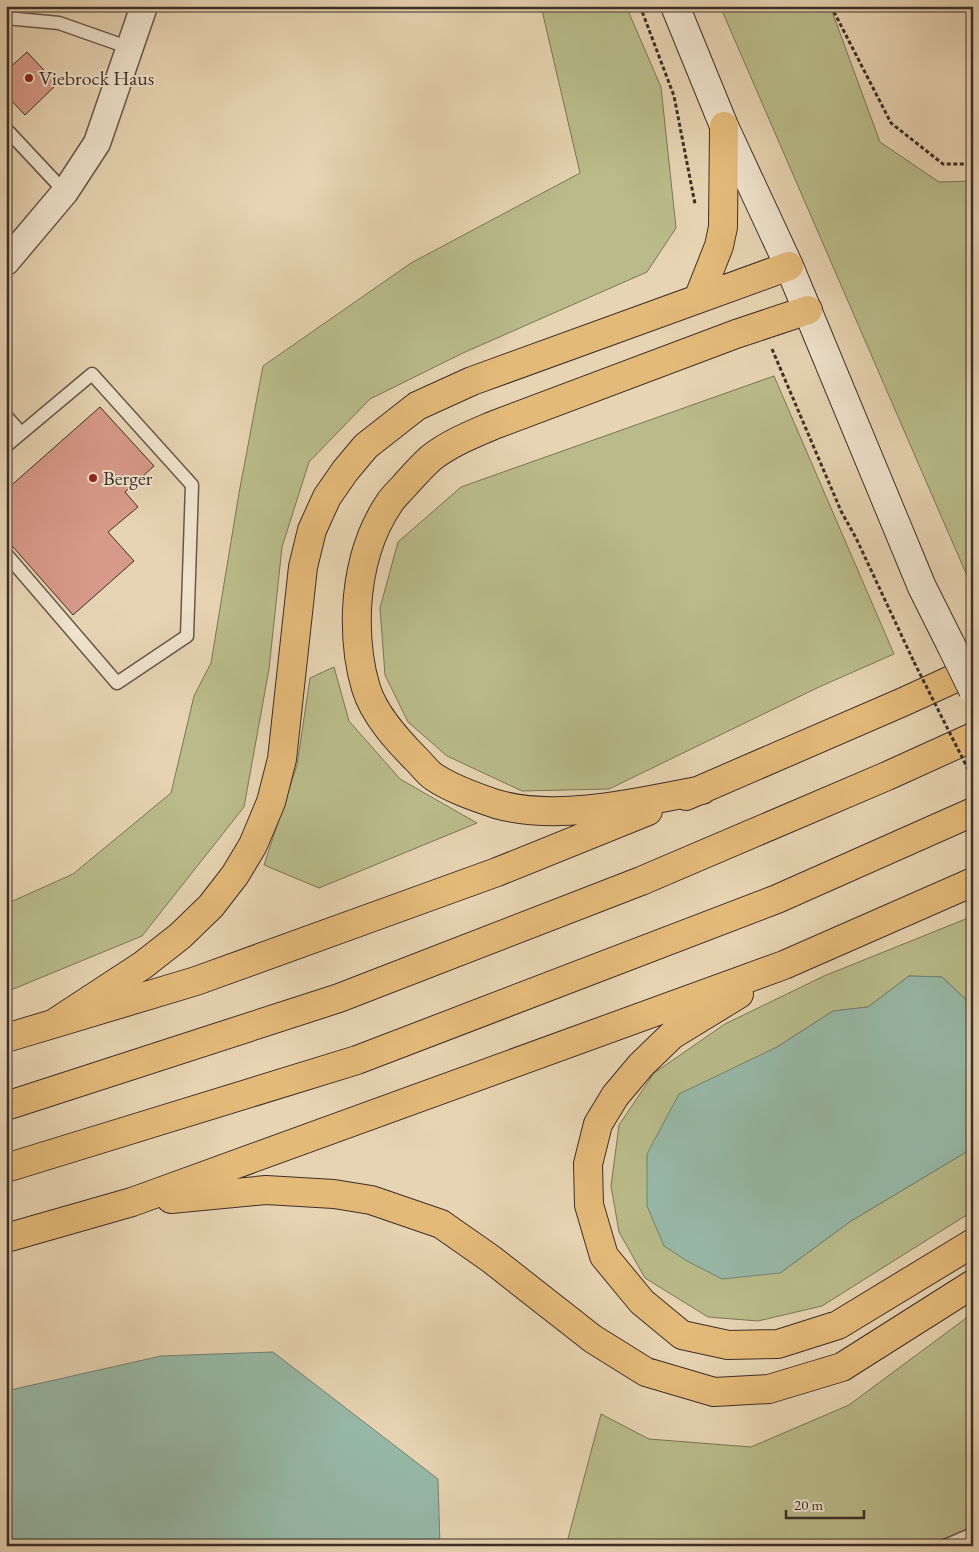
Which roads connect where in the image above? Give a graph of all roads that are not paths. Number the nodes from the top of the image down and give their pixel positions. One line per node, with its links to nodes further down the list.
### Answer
1 (144, 6): 4 (street)
2 (675, 6): 5 (main road)
3 (6, 18): 4 (lane)
4 (130, 48): 7 (street)
5 (724, 126): 9 (main road); 10 (highway)
6 (6, 129): 7 (lane)
7 (64, 192): 8 (street)
8 (6, 262)
9 (789, 266): 10 (highway); 11 (main road)
10 (698, 299): 23 (highway)
11 (808, 310): 17 (main road, bridge); 19 (highway)
12 (6, 416): 13 (lane)
13 (21, 433): 14 (lane); 15 (lane)
14 (6, 446)
15 (6, 554)
16 (973, 670): 19 (highway)
17 (973, 690)
18 (973, 737): 25 (highway)
19 (702, 790): 23 (highway)
20 (973, 812): 26 (highway)
21 (973, 882): 22 (highway)
22 (784, 965): 27 (highway); 29 (highway)
23 (56, 1022): 24 (highway)
24 (6, 1038)
25 (6, 1106)
26 (6, 1168)
27 (132, 1202): 28 (highway); 30 (highway)
28 (6, 1238)
29 (973, 1243)
30 (973, 1284)
31 (973, 1534): 32 (lane)
32 (945, 1546)

